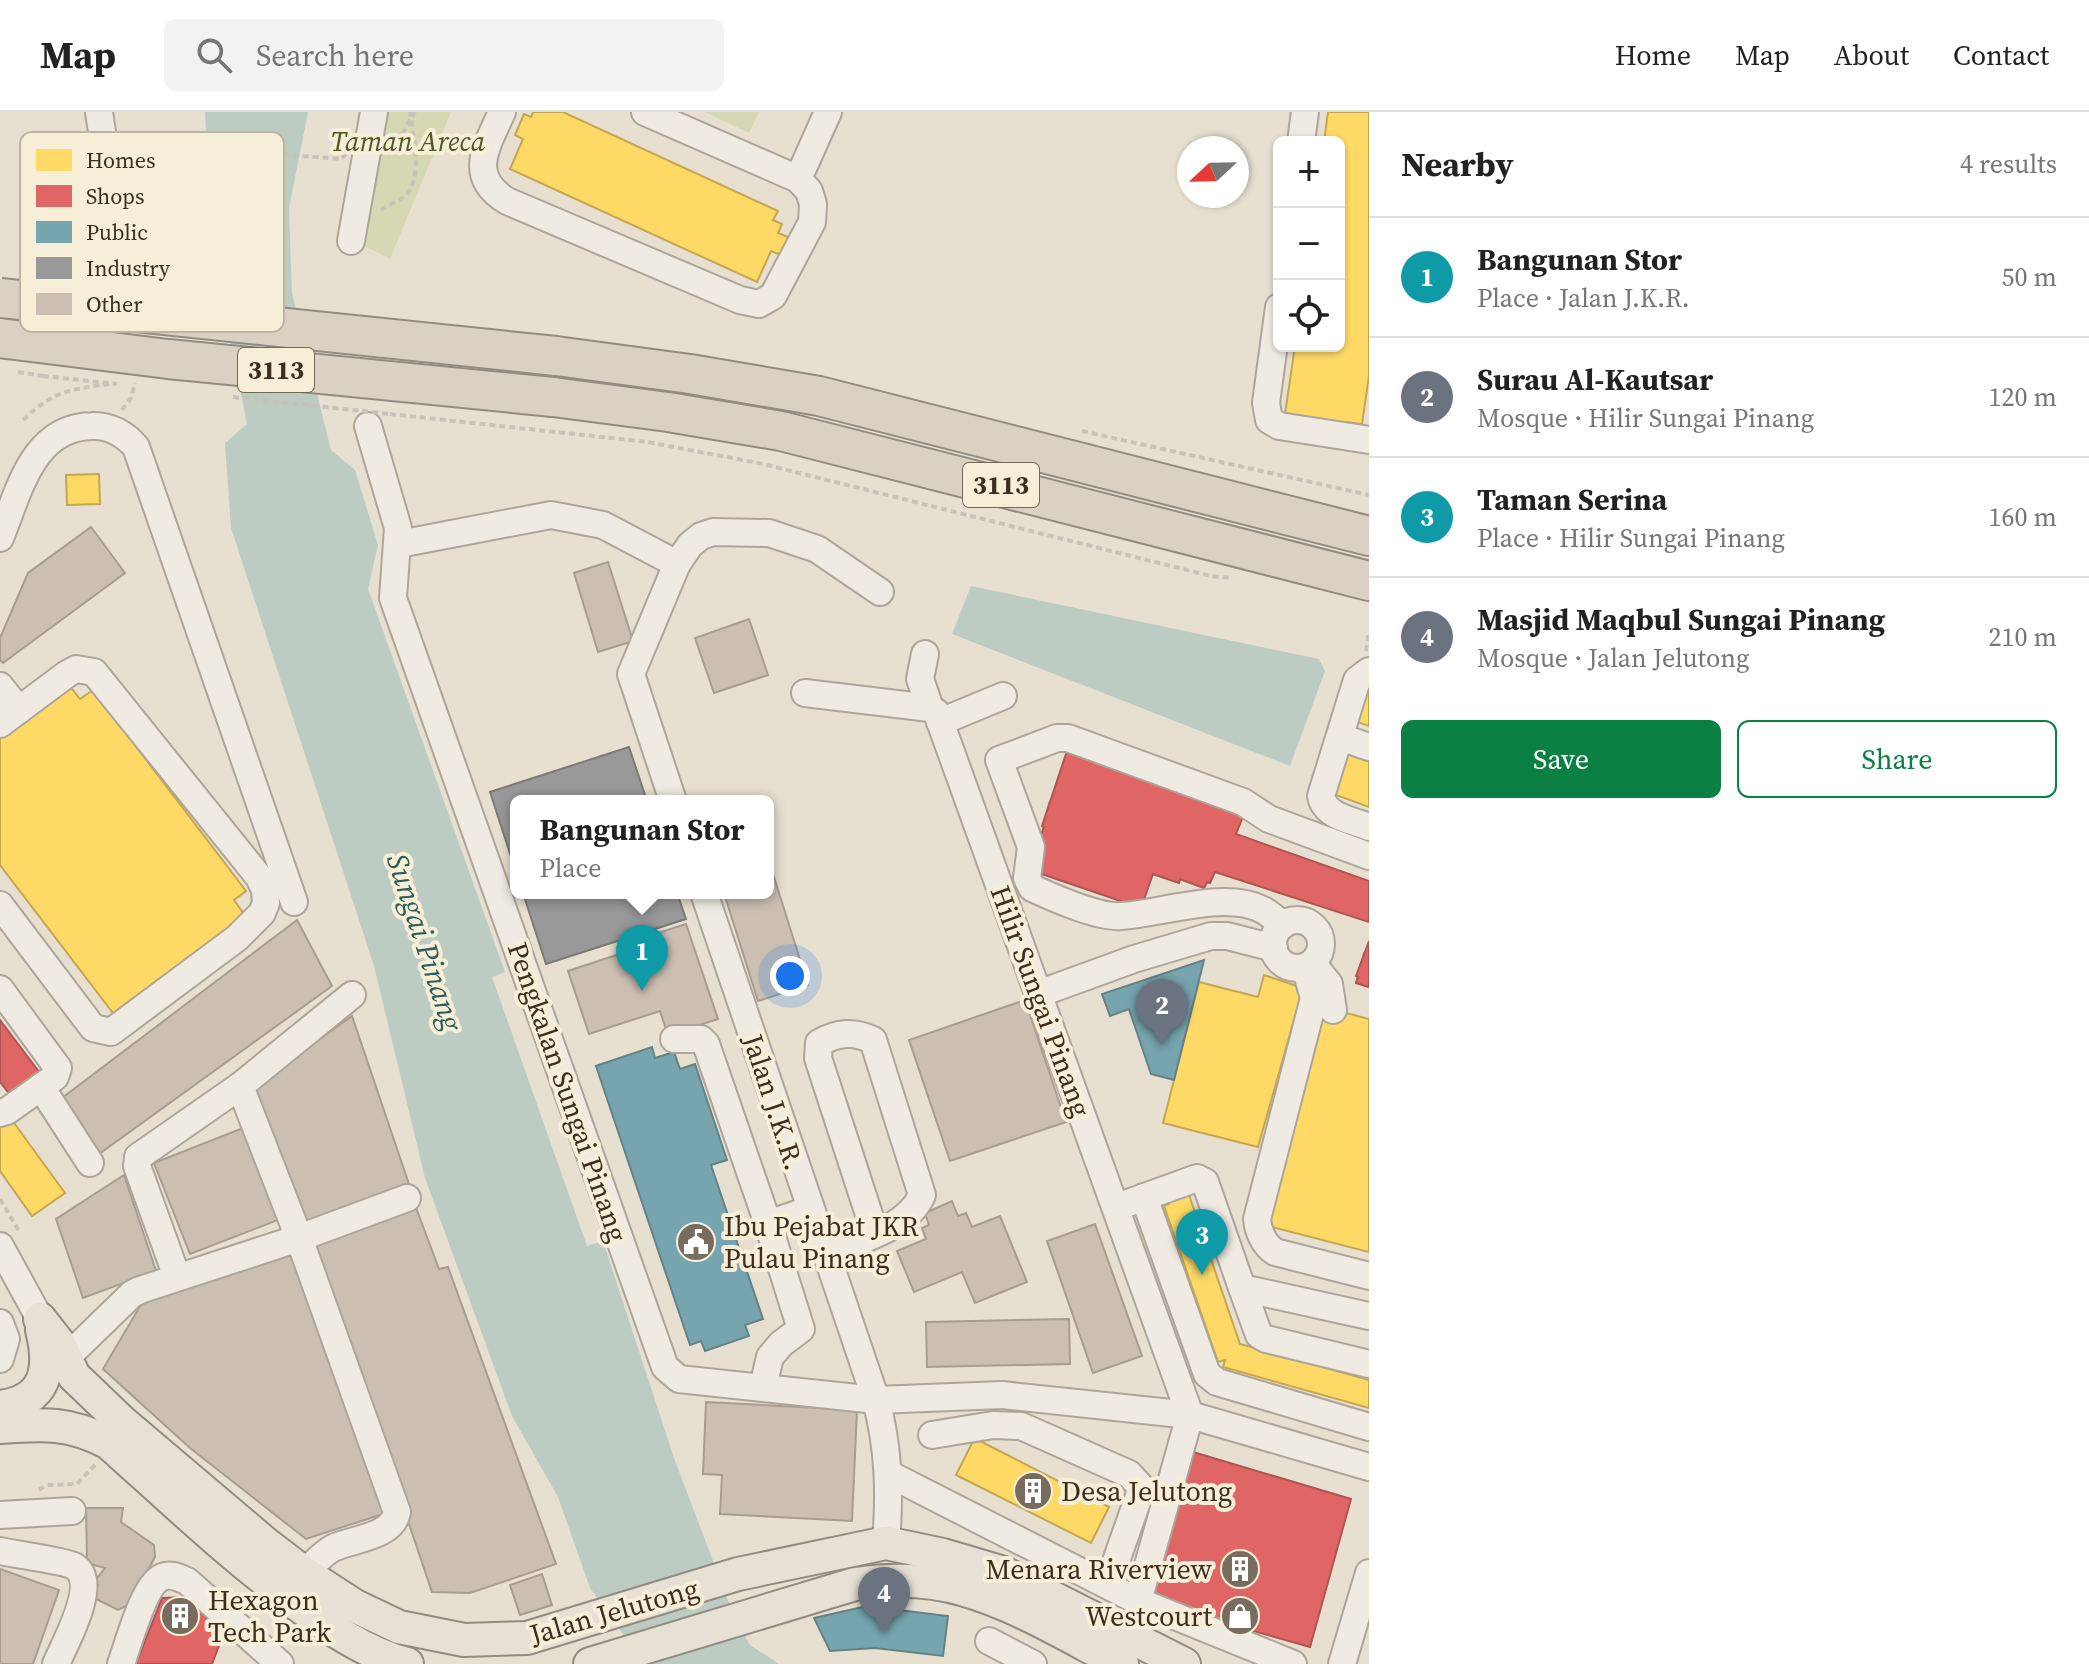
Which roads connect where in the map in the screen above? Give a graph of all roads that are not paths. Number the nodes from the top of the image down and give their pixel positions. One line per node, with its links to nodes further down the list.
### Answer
1 (374, 112): 8 (street)
2 (502, 112): 7 (street)
3 (828, 112): 7 (street)
4 (1305, 112): 6 (street)
5 (652, 113): 7 (street)
6 (1302, 136)
7 (798, 179)
8 (351, 241)
9 (0, 298): 10 (highway, 3113, bridge)
10 (20, 300)
11 (284, 328): 16 (highway, 3113, bridge)
12 (1273, 351): 15 (street)
13 (7, 355): 20 (highway, 3113, bridge)
14 (379, 420): 21 (street, Pengkalan Sungai Pinang)
15 (1369, 440)
16 (1229, 501): 17 (highway); 18 (highway, 3113)
17 (1369, 520)
18 (1369, 536)
19 (0, 538): 41 (street)
20 (1220, 543): 23 (highway, 3113); 25 (highway)
21 (399, 544): 22 (street); 72 (street, Pengkalan Sungai Pinang)
22 (677, 564): 24 (street); 37 (street)
23 (1369, 581)
24 (880, 592)
25 (1369, 607)
26 (925, 654): 31 (street, Hilir Sungai Pinang)
27 (1369, 671): 33 (street)
28 (0, 686): 32 (street)
29 (805, 693): 31 (street)
30 (1003, 696): 31 (street)
31 (935, 715): 36 (street, Hilir Sungai Pinang)
32 (9, 717): 42 (street)
33 (1340, 737): 34 (street); 38 (street)
34 (1369, 747)
35 (999, 760): 36 (street); 39 (street); 43 (street)
36 (959, 773): 46 (street, Hilir Sungai Pinang)
37 (671, 795)
38 (1369, 827)
39 (1369, 856)
40 (706, 899): 57 (street, Jalan J.K.R.)
41 (294, 902)
42 (0, 905)
43 (1278, 936): 44 (street); 44 (street); 46 (street)
44 (1308, 965): 48 (street); 63 (street)
45 (0, 989): 51 (street)
46 (1038, 994): 56 (street, Hilir Sungai Pinang)
47 (352, 995): 50 (street)
48 (1333, 1010)
49 (674, 1039): 58 (street)
50 (240, 1086): 60 (street); 64 (street)
51 (41, 1087): 52 (street); 53 (street)
52 (0, 1113)
53 (90, 1163)
54 (1144, 1197): 56 (street); 65 (street); 77 (street)
55 (407, 1198): 60 (street)
56 (1115, 1208): 75 (street, Hilir Sungai Pinang)
57 (809, 1210): 58 (street); 62 (street, Jalan J.K.R.)
58 (768, 1224): 72 (street)
59 (875, 1233): 59 (street); 62 (street)
60 (299, 1238): 64 (street); 87 (street)
61 (0, 1246): 67 (street)
62 (826, 1254): 73 (street, Jalan J.K.R.)
63 (1369, 1276)
64 (177, 1277): 70 (street)
65 (1242, 1288): 66 (street); 71 (street)
66 (1369, 1316)
67 (40, 1319): 70 (main road, Jalan Jelutong); 74 (main road)
68 (0, 1323): 69 (street)
69 (0, 1359)
70 (65, 1359): 87 (main road, Jalan Jelutong)
71 (1369, 1364)
72 (763, 1387): 73 (street, Pengkalan Sungai Pinang)
73 (876, 1400): 75 (street, Pengkalan Sungai Pinang); 80 (street, Jalan J.K.R.)
74 (0, 1407)
75 (1190, 1415): 79 (street, Pengkalan Sungai Pinang); 90 (street)
76 (0, 1427): 93 (main road)
77 (1369, 1427)
78 (932, 1435): 89 (street)
79 (1369, 1467)
80 (889, 1474): 81 (street); 82 (street, Jalan J.K.R.)
81 (936, 1498): 82 (street); 89 (street)
82 (890, 1500): 85 (street, Jalan J.K.R.)
83 (72, 1511): 84 (street)
84 (0, 1515)
85 (886, 1543): 87 (main road, Jalan Jelutong); 101 (main road, Jalan Jelutong)
86 (0, 1551): 94 (street)
87 (304, 1573)
88 (1369, 1573): 92 (street)
89 (1108, 1584): 90 (street)
90 (1138, 1601): 102 (street)
91 (989, 1641): 99 (street)
92 (1352, 1656)
93 (373, 1657): 97 (main road)
94 (56, 1664)
95 (121, 1664): 96 (street)
96 (280, 1664)
97 (405, 1664)
98 (590, 1664): 100 (main road, Jalan Jelutong)
99 (1033, 1664)
100 (1122, 1664)
101 (1184, 1664)
102 (1293, 1664)

